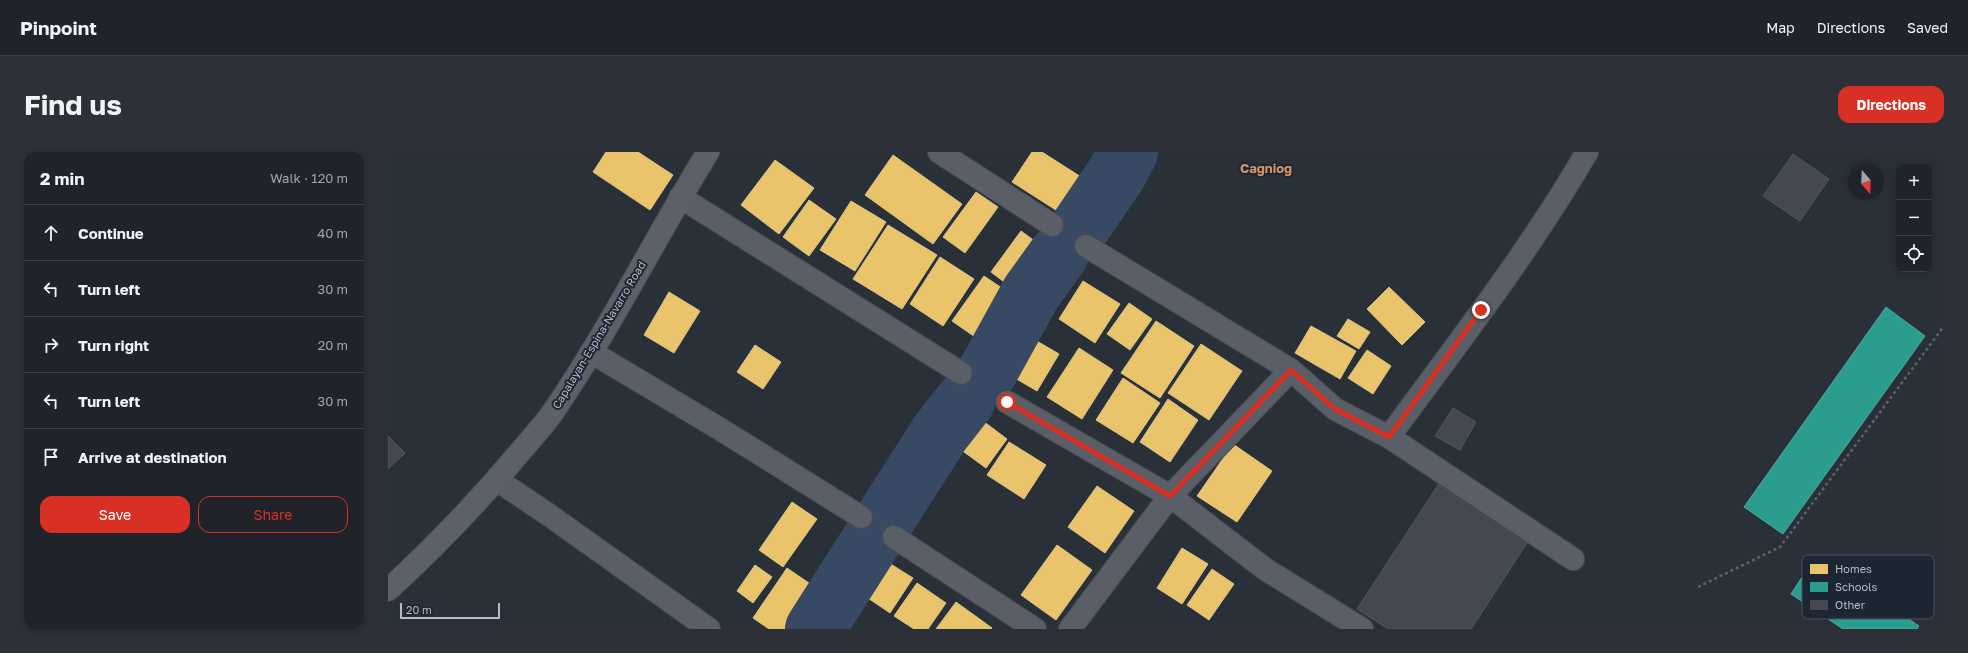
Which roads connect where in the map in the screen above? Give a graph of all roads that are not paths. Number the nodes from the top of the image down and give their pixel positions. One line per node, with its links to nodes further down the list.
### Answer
1 (708, 152): 4 (main road, Capalayan-Espina-Navarro Road)
2 (939, 152): 5 (street)
3 (1587, 152): 11 (street)
4 (680, 197): 7 (main road, Capalayan-Espina-Navarro Road); 9 (street)
5 (1052, 225)
6 (1086, 246): 8 (street)
7 (592, 352): 12 (main road, Capalayan-Espina-Navarro Road); 14 (street)
8 (1291, 370): 11 (street); 13 (street)
9 (961, 373)
10 (1007, 402): 13 (street)
11 (1389, 437): 16 (street)
12 (497, 480): 17 (main road, Capalayan-Espina-Navarro Road); 18 (street)
13 (1170, 496): 20 (street); 21 (street)
14 (861, 517)
15 (894, 537): 19 (street)
16 (1573, 559)
17 (388, 590)
18 (710, 629)
19 (1035, 629)
20 (1070, 629)
21 (1362, 629)

